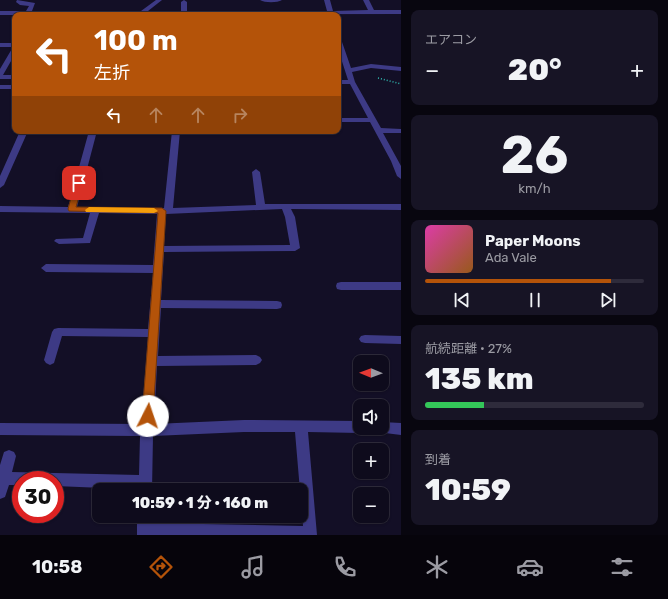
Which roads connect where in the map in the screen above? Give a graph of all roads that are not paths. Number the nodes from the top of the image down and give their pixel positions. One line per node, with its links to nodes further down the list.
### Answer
1 (20, 0): 9 (street)
2 (159, 0): 12 (street)
3 (263, 0): 4 (street)
4 (271, 0): 5 (street)
5 (279, 0)
6 (326, 0): 14 (street)
7 (366, 0): 15 (street)
8 (184, 2): 13 (street)
9 (29, 12)
10 (44, 12): 11 (street)
11 (86, 12)
12 (144, 12)
13 (182, 12)
14 (330, 12)
15 (372, 12): 16 (street); 19 (street)
16 (401, 12)
17 (0, 13): 18 (street)
18 (12, 13)
19 (341, 14)
20 (0, 45): 21 (street)
21 (12, 46)
22 (12, 52): 24 (street)
23 (341, 58): 27 (street)
24 (6, 64): 25 (street); 28 (street)
25 (12, 65)
26 (401, 69): 27 (street)
27 (348, 71): 31 (street)
28 (0, 76): 29 (street)
29 (12, 77)
30 (341, 82): 31 (street)
31 (352, 82): 35 (street)
32 (0, 87): 33 (street)
33 (12, 87)
34 (341, 120): 35 (street)
35 (373, 120): 36 (street)
36 (378, 130): 37 (street); 41 (street)
37 (401, 131)
38 (23, 134): 44 (street)
39 (92, 134): 48 (street)
40 (176, 134): 51 (street)
41 (398, 163): 43 (street)
42 (256, 172): 47 (street)
43 (401, 176)
44 (0, 185)
45 (286, 207): 46 (street); 47 (street); 53 (street)
46 (401, 207)
47 (261, 208): 51 (street)
48 (72, 209): 49 (street); 50 (street)
49 (1, 210)
50 (95, 210): 51 (street); 52 (street)
51 (165, 210): 53 (street)
52 (59, 241)
53 (159, 249): 55 (street)
54 (46, 268): 55 (street)
55 (158, 269): 58 (street)
56 (341, 286): 57 (street)
57 (401, 286)
58 (155, 304): 59 (street); 60 (street)
59 (277, 305)
60 (154, 333): 63 (street); 64 (street)
61 (365, 339): 62 (street)
62 (401, 340)
63 (50, 360)
64 (152, 360): 65 (street); 71 (street)
65 (256, 360)
66 (301, 426): 67 (street); 71 (street); 77 (street)
67 (353, 427)
68 (389, 428): 69 (street)
69 (401, 428)
70 (0, 430): 71 (street)
71 (147, 430): 75 (street)
72 (9, 456): 73 (street)
73 (4, 478): 74 (street); 76 (street)
74 (92, 483)
75 (145, 483)
76 (0, 492)
77 (144, 527)

